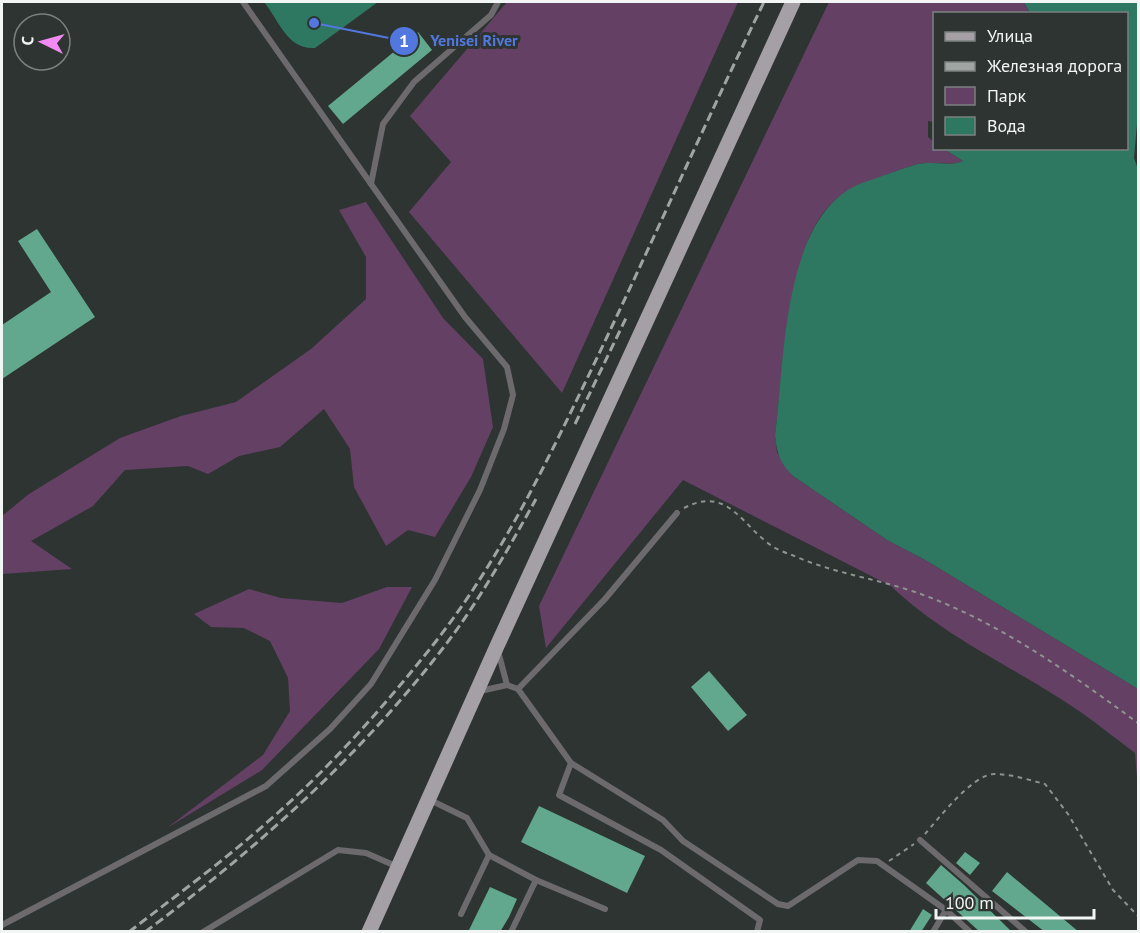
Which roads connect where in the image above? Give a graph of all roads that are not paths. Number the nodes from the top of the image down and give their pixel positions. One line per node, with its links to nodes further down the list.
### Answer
1 (243, 2): 4 (lane)
2 (498, 2): 4 (lane)
3 (793, 2): 6 (main road)
4 (371, 184): 19 (lane)
5 (677, 513): 8 (lane)
6 (497, 646): 7 (lane); 9 (main road)
7 (507, 685): 8 (lane); 9 (lane)
8 (518, 689): 10 (lane)
9 (476, 692): 11 (main road)
10 (571, 763): 17 (lane); 23 (lane)
11 (428, 798): 13 (lane); 14 (main road)
12 (920, 840): 26 (lane)
13 (489, 855): 15 (lane); 18 (lane)
14 (398, 867): 20 (lane); 21 (main road)
15 (536, 880): 16 (lane); 22 (lane)
16 (605, 909)
17 (946, 910): 24 (lane); 25 (lane)
18 (461, 914)
19 (2, 925)
20 (203, 932)
21 (369, 932)
22 (511, 932)
23 (757, 932)
24 (933, 932)
25 (970, 932)
26 (1026, 932)

